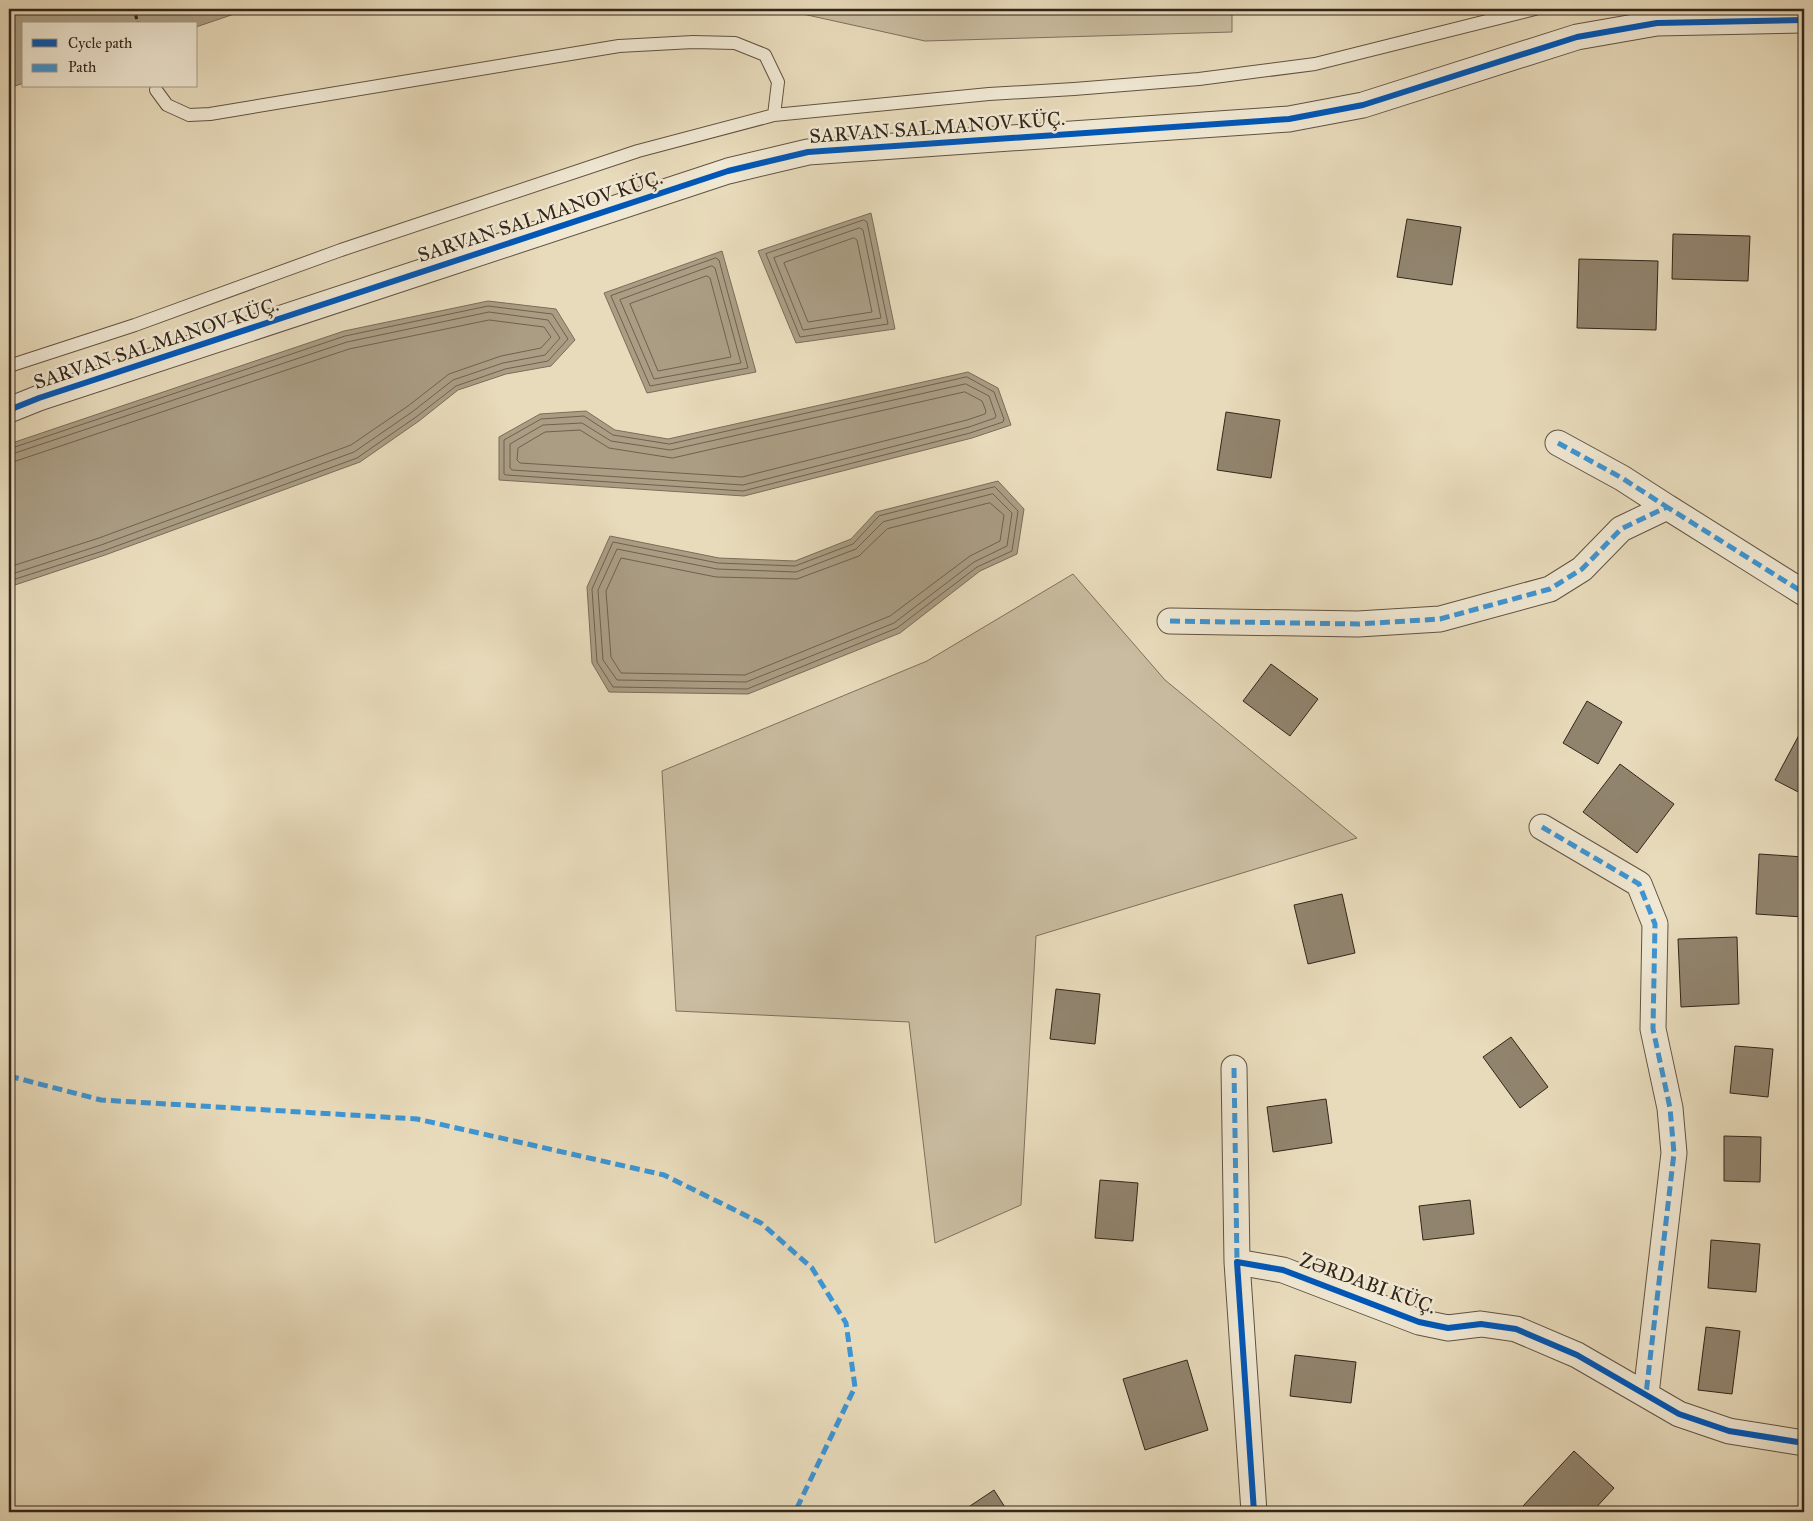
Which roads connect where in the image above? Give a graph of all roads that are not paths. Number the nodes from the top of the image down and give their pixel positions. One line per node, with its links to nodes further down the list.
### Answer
1 (1535, 9): 4 (lane)
2 (1804, 20): 6 (street, SARVAN SALMANOV KÜÇ.)
3 (156, 90): 4 (lane)
4 (774, 115): 5 (lane)
5 (9, 366)
6 (9, 410)
7 (1558, 443): 8 (street)
8 (1667, 508): 9 (street); 10 (street)
9 (1804, 594)
10 (1170, 621)
11 (1542, 827): 14 (street)
12 (1234, 1068): 13 (street)
13 (1237, 1262): 14 (street, ZƏRDABI KÜÇ.); 16 (street)
14 (1646, 1394): 15 (street, ZƏRDABI KÜÇ.)
15 (1804, 1443)
16 (1254, 1512)

